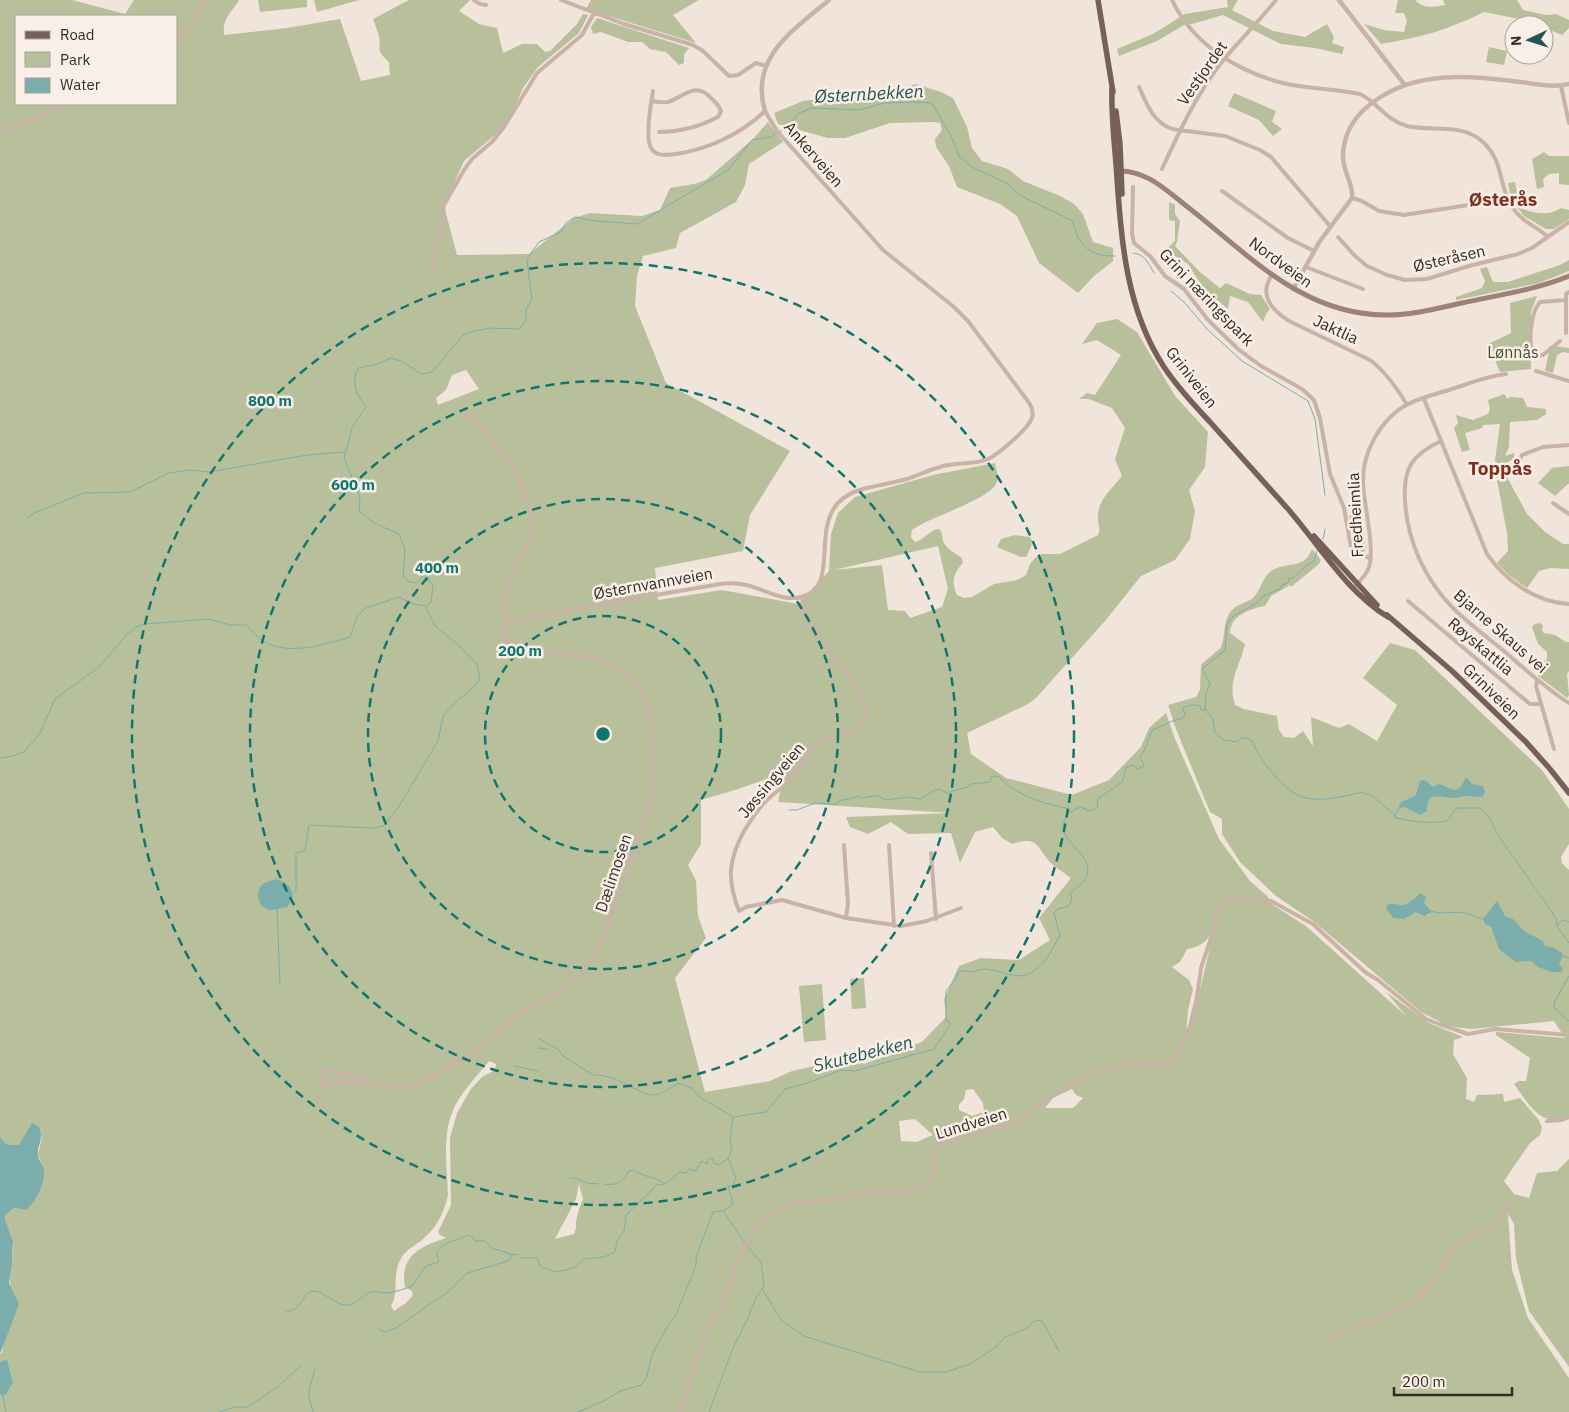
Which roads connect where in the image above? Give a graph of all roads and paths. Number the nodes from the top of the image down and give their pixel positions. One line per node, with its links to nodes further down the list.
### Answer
1 (205, 0): 11 (street)
2 (474, 0): 9 (street)
3 (561, 0): 10 (street)
4 (829, 0): 13 (street)
5 (1098, 0): 28 (main road, Griniveien)
6 (1172, 0): 12 (street)
7 (1276, 0): 12 (street, Vestjordet)
8 (1340, 0): 14 (street)
9 (486, 5)
10 (594, 13): 13 (street); 39 (street)
11 (178, 40)
12 (1225, 59): 20 (street); 24 (street, Vestjordet)
13 (766, 66): 22 (street, Ankerveien)
14 (1404, 84): 16 (street); 20 (street)
15 (1569, 84): 16 (street)
16 (1561, 86): 23 (street)
17 (1139, 87): 24 (street)
18 (653, 91): 19 (street)
19 (652, 102): 22 (street); 26 (street)
20 (1373, 102): 31 (street); 32 (street)
21 (68, 105): 25 (street)
22 (765, 111): 61 (street, Ankerveien)
23 (1569, 123)
24 (1180, 130): 27 (street, Vestjordet); 34 (street)
25 (0, 132)
26 (659, 132)
27 (1162, 169)
28 (1119, 171): 40 (main road, Nordveien); 60 (main road, Griniveien)
29 (1133, 187): 59 (street, Grini næringspark)
30 (1222, 191): 37 (street)
31 (1352, 198): 32 (street); 34 (street)
32 (1507, 199): 35 (street)
33 (1569, 222): 35 (street, Østeråsen)
34 (1330, 226): 37 (street)
35 (1548, 236): 36 (street, Østeråsen)
36 (1338, 237)
37 (1314, 251): 38 (street)
38 (1306, 267): 42 (street); 43 (street)
39 (434, 270)
40 (1272, 275): 42 (main road, Nordveien); 52 (street, Jaktlia)
41 (1569, 276): 42 (main road, Nordveien)
42 (1293, 289)
43 (1363, 289)
44 (1569, 292): 45 (street)
45 (1566, 300): 46 (street); 47 (street)
46 (1566, 333)
47 (1560, 341)
48 (1536, 371): 50 (street)
49 (1506, 374): 51 (street, Fredheimlia)
50 (1569, 381)
51 (1424, 399): 52 (street, Fredheimlia); 54 (street)
52 (1407, 405): 59 (street, Fredheimlia)
53 (460, 409): 64 (street)
54 (1441, 441): 63 (street); 65 (street, Bjarne Skaus vei)
55 (1569, 445): 56 (street)
56 (1519, 460)
57 (1553, 503): 58 (street)
58 (1569, 514)
59 (1370, 558): 60 (street, Fredheimlia)
60 (1355, 586): 69 (main road, Griniveien)
61 (802, 597): 64 (street, Østernvannveien); 74 (street, Jøssingveien)
62 (1408, 601): 67 (street, Røyskattlia)
63 (1569, 604)
64 (506, 623): 78 (street, Dælimosen)
65 (1537, 680): 66 (street, Bjarne Skaus vei); 67 (street)
66 (1569, 703)
67 (1540, 704): 68 (street)
68 (1554, 748)
69 (1569, 793)
70 (844, 845): 74 (street)
71 (889, 845): 76 (street)
72 (931, 853): 75 (street)
73 (961, 908): 75 (street, Jøssingveien)
74 (846, 918): 76 (street, Jøssingveien)
75 (936, 919): 76 (street, Jøssingveien)
76 (894, 926)
77 (1569, 1035): 83 (street, Lundveien)
78 (362, 1080): 78 (street, Dælimosen)
79 (1569, 1117): 80 (street)
80 (1547, 1122)
81 (1508, 1201): 82 (street)
82 (1324, 1339)
83 (678, 1412)

